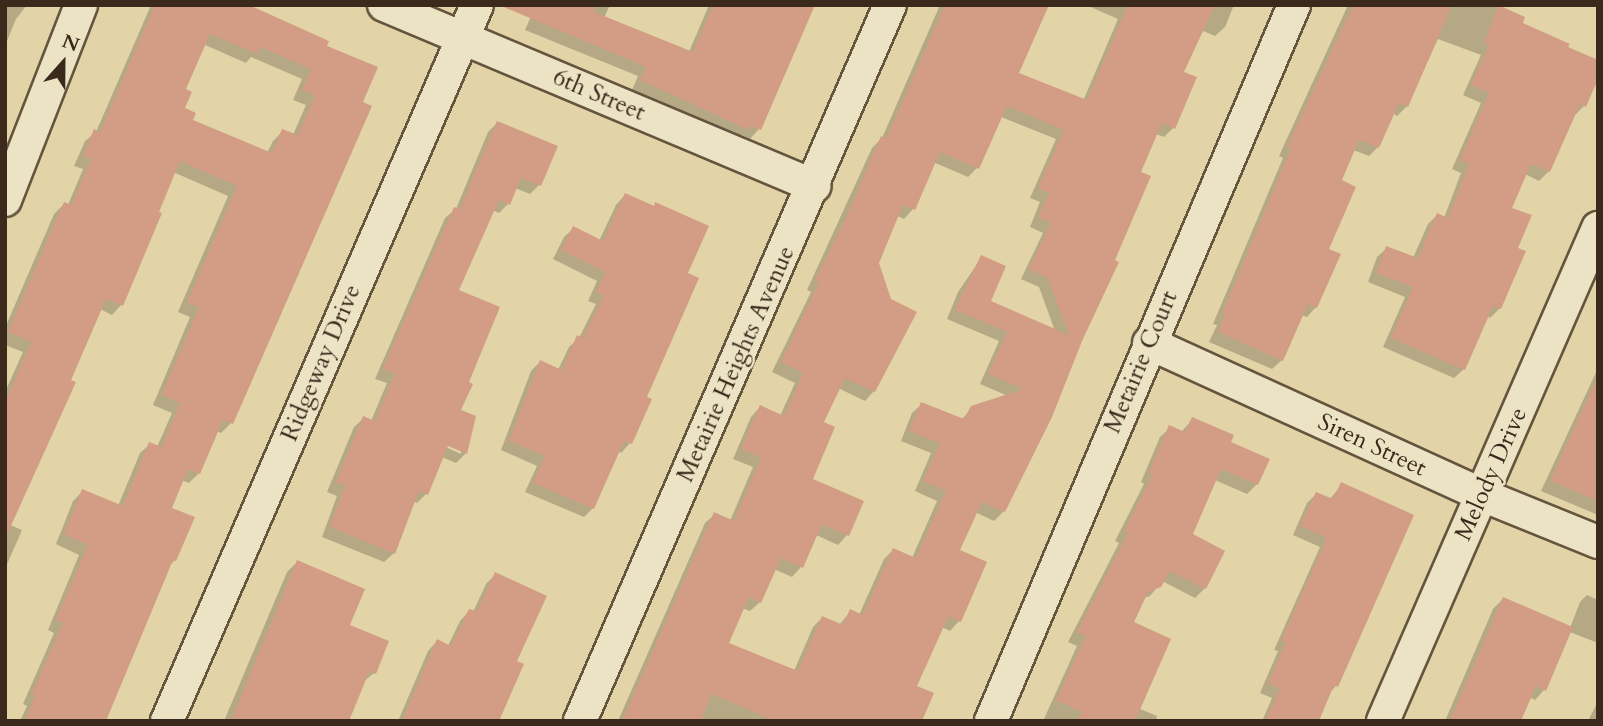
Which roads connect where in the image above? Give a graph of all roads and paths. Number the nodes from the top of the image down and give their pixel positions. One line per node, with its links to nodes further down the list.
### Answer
1 (81, 5): 8 (street)
2 (384, 5): 6 (street, 6th Street)
3 (477, 5): 6 (street, Ridgeway Drive)
4 (890, 5): 7 (street, Metairie Heights Avenue)
5 (1294, 5): 10 (street, Metairie Court)
6 (462, 38): 7 (street, 6th Street); 13 (street, Ridgeway Drive)
7 (814, 186): 14 (street, Metairie Heights Avenue)
8 (5, 200)
9 (1598, 228): 11 (street, Melody Drive)
10 (1149, 343): 11 (street, Siren Street); 15 (street, Metairie Court)
11 (1482, 495): 12 (street, Siren Street); 16 (street, Melody Drive)
12 (1598, 542)
13 (167, 721)
14 (580, 721)
15 (991, 721)
16 (1383, 721)

